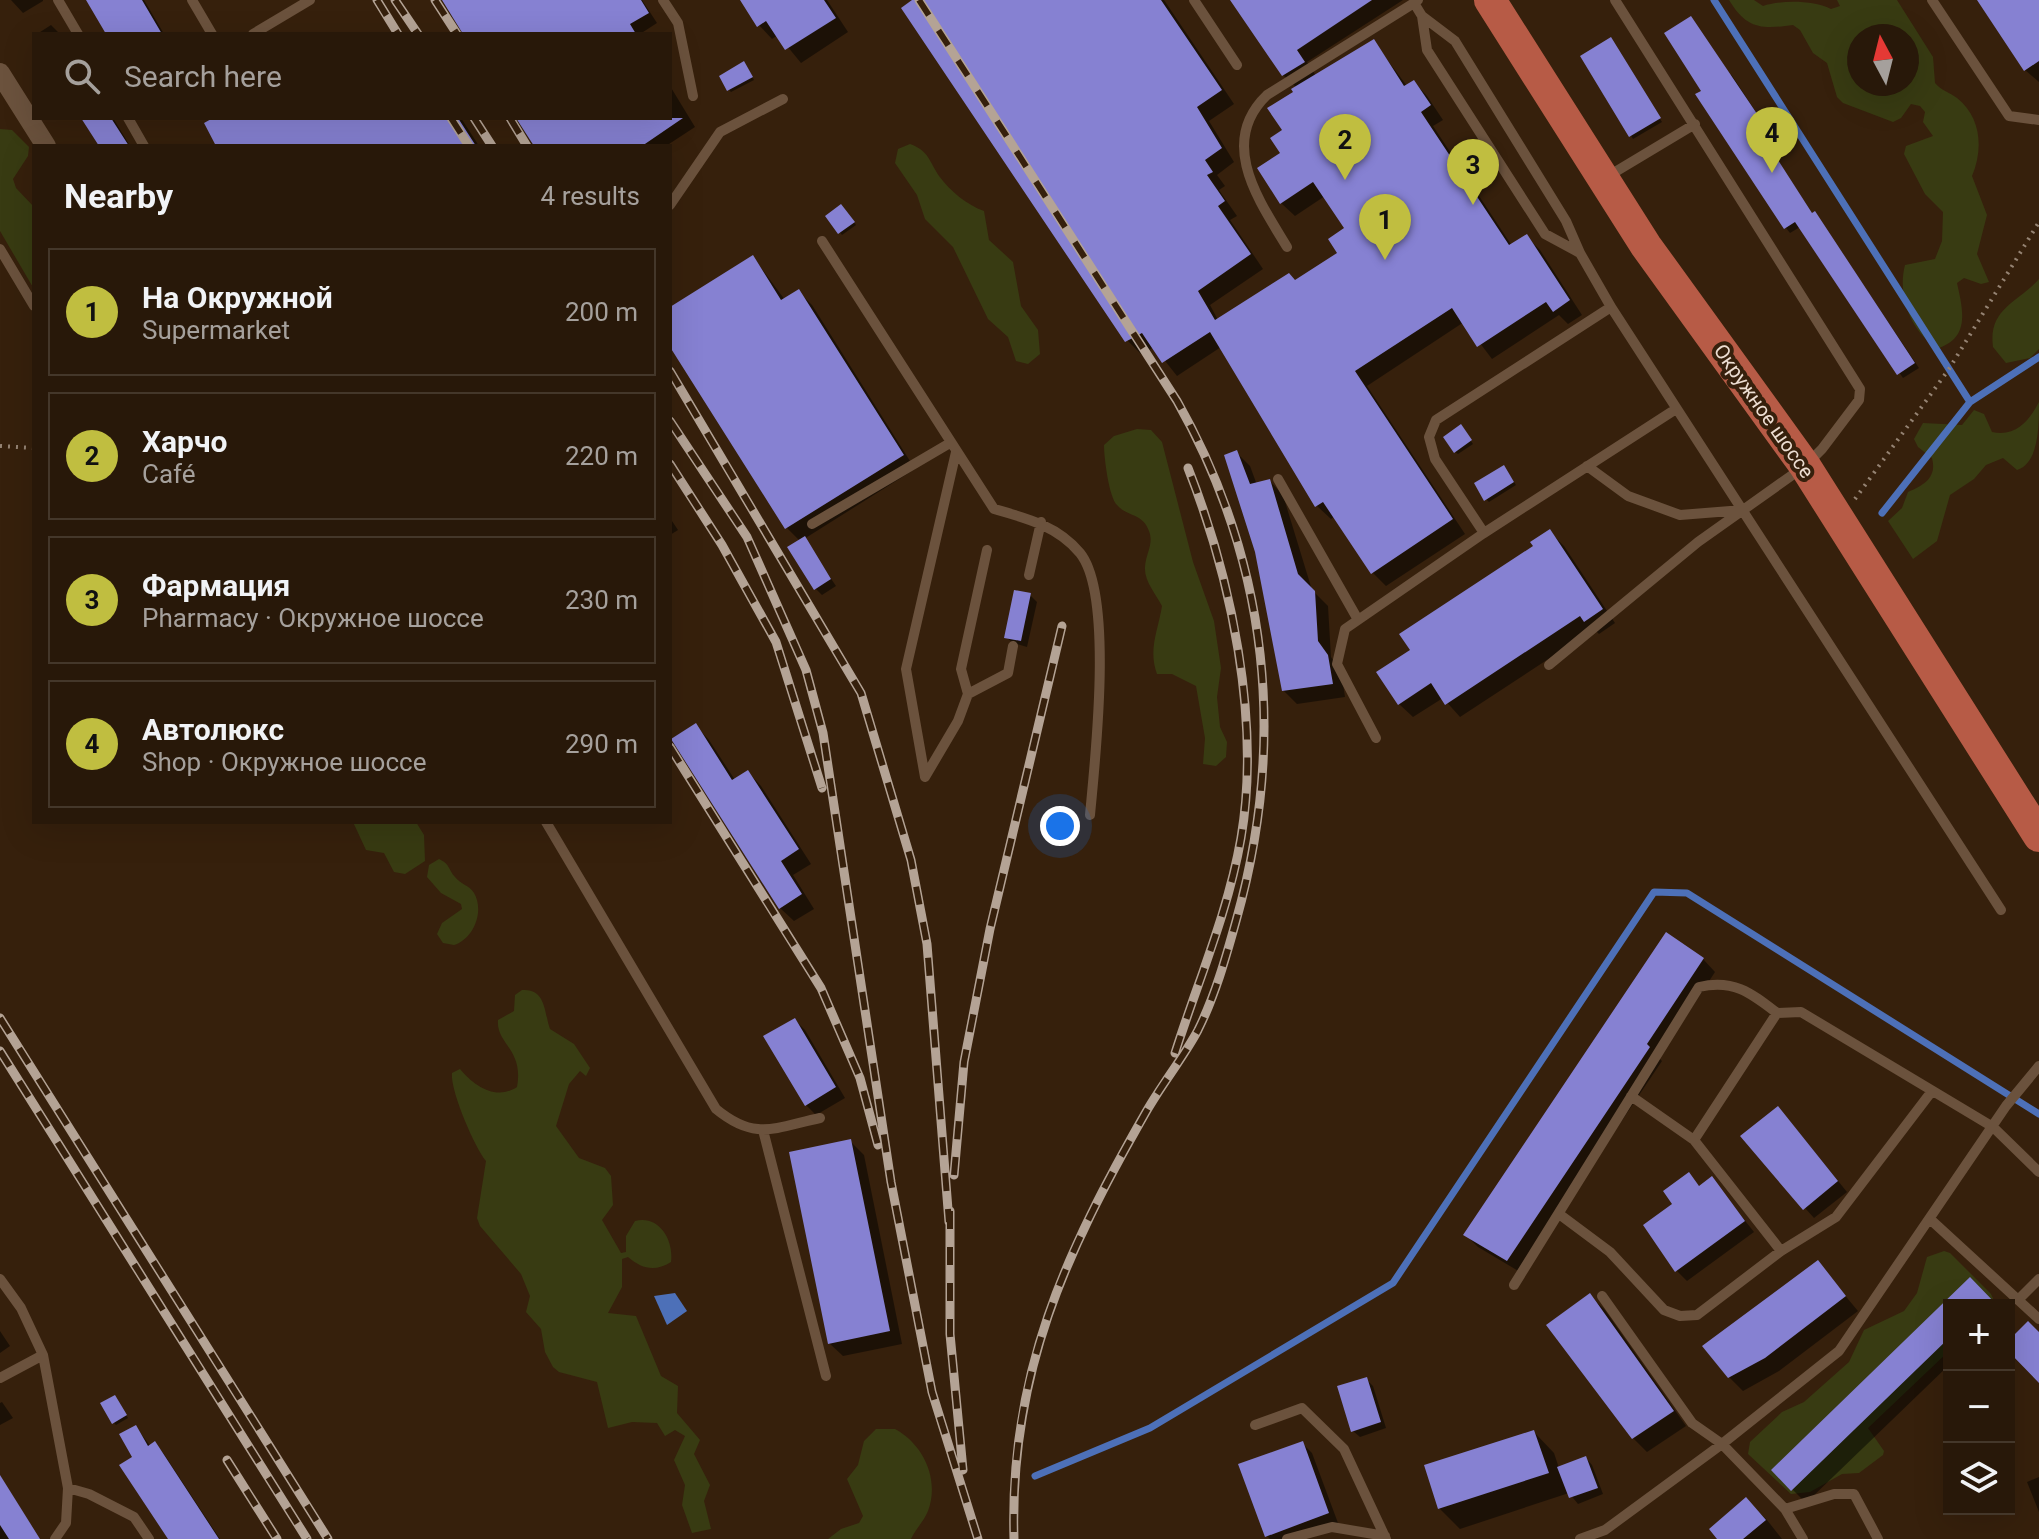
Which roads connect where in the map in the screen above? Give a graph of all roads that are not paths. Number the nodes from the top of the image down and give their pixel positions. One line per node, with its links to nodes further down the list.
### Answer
1 (58, 0): 11 (lane)
2 (192, 0): 12 (lane)
3 (310, 0): 13 (lane)
4 (663, 0): 16 (lane)
5 (1194, 0): 14 (lane)
6 (1490, 0): 23 (main road, Окружное шоссе)
7 (1615, 0): 20 (lane)
8 (1932, 0): 19 (lane)
9 (1416, 1): 10 (lane); 26 (lane)
10 (1422, 16): 28 (lane); 28 (lane)
11 (77, 32)
12 (211, 32)
13 (256, 32)
14 (1237, 65)
15 (0, 73): 21 (street)
16 (693, 96)
17 (783, 99): 24 (lane)
18 (129, 120): 22 (lane)
19 (2039, 120)
20 (1695, 124): 23 (lane); 34 (lane)
21 (45, 144)
22 (143, 144)
23 (1604, 179): 34 (main road, Окружное шоссе)
24 (672, 202)
25 (822, 241): 32 (lane)
26 (1287, 247)
27 (0, 249): 29 (lane)
28 (1580, 253): 30 (lane)
29 (32, 303)
30 (1611, 307): 31 (lane); 39 (lane)
31 (1676, 409): 33 (lane); 36 (lane)
32 (953, 447): 37 (lane); 38 (lane); 45 (lane)
33 (1587, 466): 36 (lane); 39 (lane)
34 (1805, 466): 36 (lane); 49 (main road, Окружное шоссе)
35 (1278, 479): 42 (lane)
36 (1745, 510): 44 (lane); 50 (lane)
37 (1041, 522): 41 (lane); 47 (lane)
38 (812, 524)
39 (1484, 533): 42 (lane)
40 (987, 550): 45 (lane)
41 (1029, 575)
42 (1357, 618): 46 (lane)
43 (1013, 646): 45 (lane)
44 (1549, 665)
45 (968, 694)
46 (1376, 738)
47 (1090, 815)
48 (547, 824): 57 (lane)
49 (2038, 830)
50 (2001, 910)
51 (1777, 1013): 53 (lane); 54 (lane); 58 (lane)
52 (2039, 1066): 56 (lane)
53 (1932, 1091): 56 (lane); 62 (lane)
54 (1631, 1096): 58 (lane); 60 (lane)
55 (820, 1118): 57 (lane)
56 (1993, 1127): 59 (lane); 61 (lane)
57 (763, 1130): 70 (lane)
58 (1694, 1140): 62 (lane)
59 (2039, 1172)
60 (1559, 1214): 62 (lane); 65 (lane)
61 (1931, 1220): 67 (lane); 73 (lane)
62 (1781, 1251)
63 (0, 1279): 69 (lane)
64 (2039, 1279): 67 (lane)
65 (1514, 1285)
66 (1602, 1296): 73 (lane)
67 (2018, 1300): 68 (lane)
68 (2039, 1319)
69 (43, 1355): 71 (lane); 74 (lane)
70 (826, 1376)
71 (0, 1378)
72 (1255, 1425): 76 (lane)
73 (1722, 1444): 75 (lane); 80 (lane)
74 (68, 1488): 77 (lane); 78 (lane)
75 (1785, 1509): 81 (lane); 82 (lane)
76 (1386, 1538): 79 (lane)
77 (55, 1539)
78 (149, 1539)
79 (1287, 1539)
80 (1580, 1539)
81 (1803, 1539)
82 (1878, 1539)

